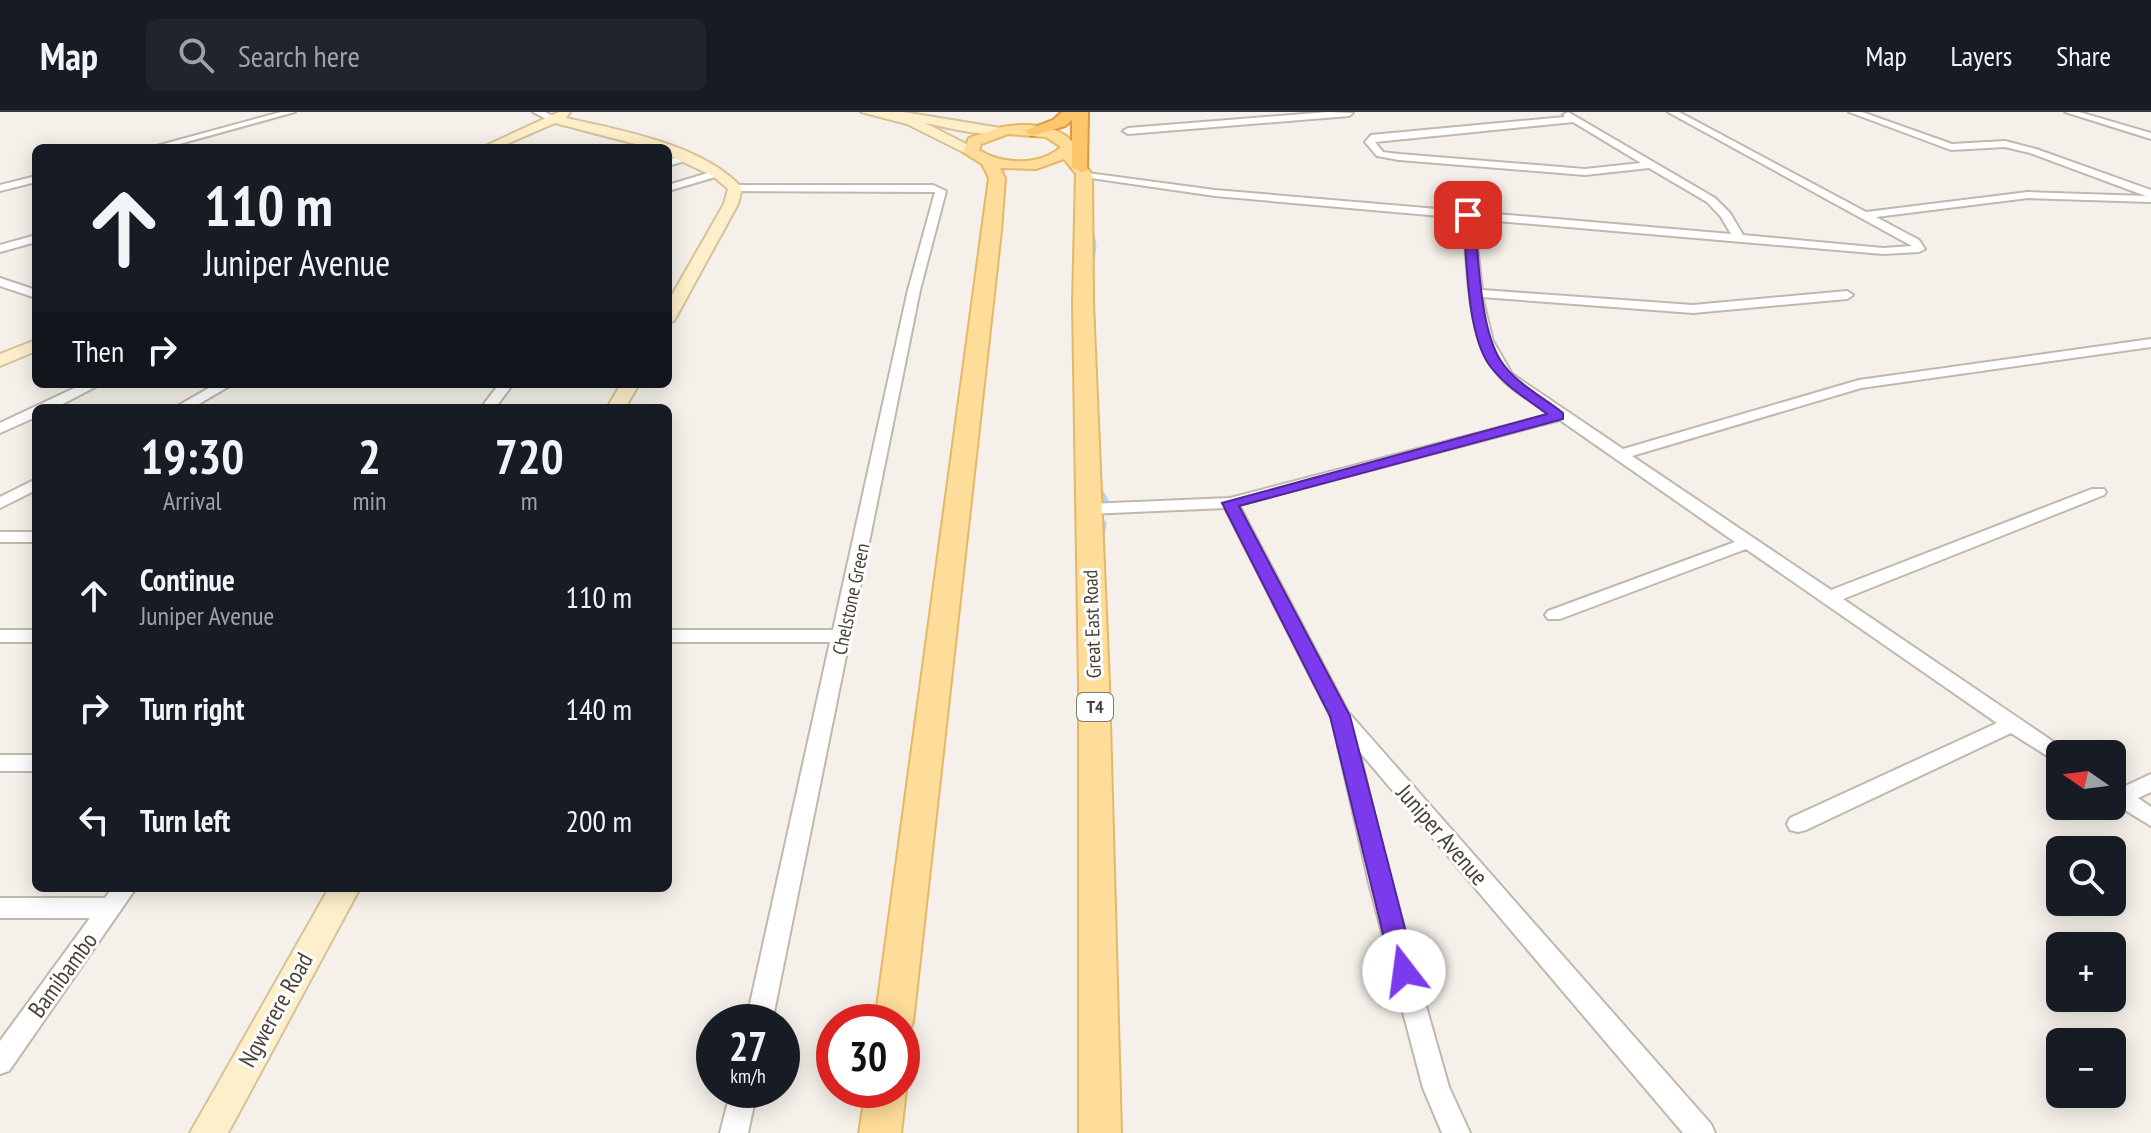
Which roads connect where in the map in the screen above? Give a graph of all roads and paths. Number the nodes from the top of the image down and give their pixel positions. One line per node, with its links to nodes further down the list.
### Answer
1 (291, 112): 19 (street)
2 (537, 112): 12 (street)
3 (569, 112): 12 (street)
4 (867, 112): 18 (street)
5 (884, 112): 14 (street)
6 (1564, 112): 13 (street)
7 (1853, 112): 35 (street)
8 (2069, 112): 17 (street)
9 (1077, 113): 15 (highway); 25 (highway, Great East Road); 25 (highway)
10 (1349, 113): 16 (street)
11 (1676, 113): 37 (street)
12 (553, 119): 20 (street); 21 (street)
13 (1575, 119): 28 (street); 28 (street)
14 (1007, 130): 15 (main road); 23 (main road)
15 (1032, 131): 25 (main road)
16 (1128, 131)
17 (2151, 136)
18 (949, 142): 23 (street); 31 (main road)
19 (169, 144)
20 (496, 144)
21 (650, 144)
22 (672, 152): 24 (street)
23 (971, 152): 26 (main road)
24 (685, 158): 27 (street); 29 (street)
25 (1073, 158): 26 (main road); 36 (street); 61 (main road, Great East Road / T4)
26 (988, 161): 31 (main road)
27 (672, 162)
28 (1648, 165): 38 (street)
29 (718, 173): 32 (street); 34 (street)
30 (32, 180): 33 (street)
31 (997, 185): 86 (main road)
32 (672, 187)
33 (0, 188)
34 (735, 188): 45 (street); 70 (street, Chelstone Green)
35 (2151, 196): 37 (street)
36 (1468, 215): 38 (street); 43 (street)
37 (1864, 215): 38 (street)
38 (1738, 237)
39 (32, 239): 40 (street)
40 (0, 249)
41 (0, 282): 42 (street)
42 (32, 293)
43 (1476, 293): 44 (street); 54 (street)
44 (1847, 295)
45 (672, 310)
46 (2151, 343): 56 (street)
47 (32, 347): 48 (street)
48 (0, 361)
49 (86, 388): 51 (street)
50 (218, 388): 52 (street)
51 (52, 404)
52 (188, 404)
53 (32, 414): 55 (street)
54 (1558, 416): 56 (street); 60 (street)
55 (0, 429)
56 (1619, 455): 64 (street)
57 (32, 486): 59 (street)
58 (2098, 492): 65 (street)
59 (0, 503)
60 (1230, 503): 61 (street); 71 (street, Juniper Avenue)
61 (1088, 509): 93 (main road, Great East Road / T4)
62 (0, 537): 63 (street)
63 (32, 537)
64 (1747, 543): 65 (street); 66 (street)
65 (1828, 598): 72 (street)
66 (1554, 615)
67 (0, 636): 68 (street)
68 (32, 636)
69 (672, 636): 70 (street)
70 (843, 636): 85 (street, Chelstone Green)
71 (1340, 716): 94 (street); 95 (street, Juniper Avenue)
72 (2012, 724): 73 (street); 80 (street)
73 (2046, 747)
74 (0, 763): 75 (street)
75 (32, 763)
76 (2151, 782): 77 (street)
77 (2126, 791)
78 (2126, 800): 79 (street)
79 (2151, 818)
80 (1798, 824)
81 (122, 892): 84 (street, Bamibambo)
82 (343, 892): 90 (street, Ngwerere Road)
83 (0, 908): 84 (street)
84 (111, 908): 87 (street, Bamibambo)
85 (763, 1004)
86 (896, 1004)
87 (0, 1062)
88 (740, 1108): 91 (street)
89 (883, 1108): 92 (main road)
90 (208, 1133)
91 (734, 1133)
92 (880, 1133)
93 (1100, 1133)
94 (1456, 1133)
95 (1701, 1133)

